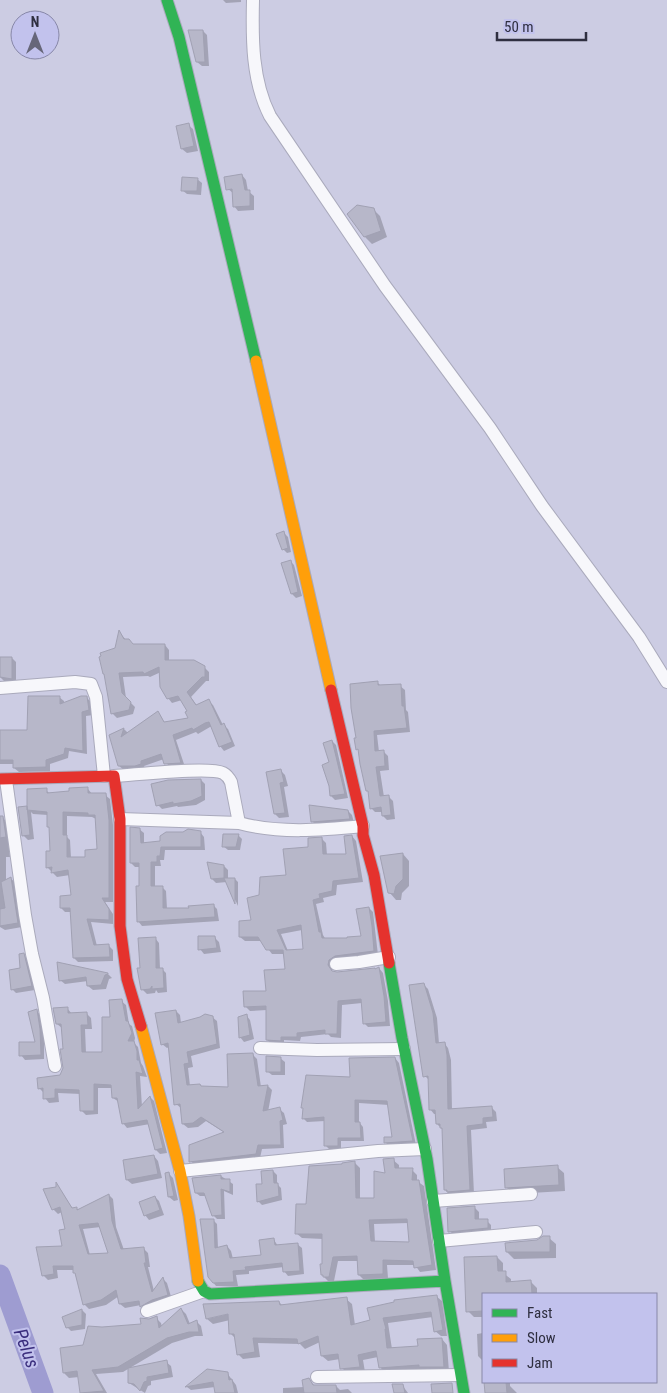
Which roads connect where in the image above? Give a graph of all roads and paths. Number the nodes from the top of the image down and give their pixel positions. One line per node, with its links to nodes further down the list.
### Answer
1 (167, 0): 9 (street)
2 (253, 0): 3 (street)
3 (667, 682)
4 (0, 688): 5 (street)
5 (109, 776): 6 (street); 7 (street); 8 (street)
6 (3, 779): 14 (street)
7 (120, 819): 8 (street); 16 (street)
8 (239, 823): 9 (street)
9 (363, 826): 10 (street)
10 (389, 957): 11 (street); 13 (street)
11 (336, 964)
12 (260, 1048): 13 (street)
13 (404, 1049): 15 (street)
14 (55, 1066)
15 (425, 1149): 16 (street); 18 (street)
16 (180, 1171): 22 (street)
17 (531, 1194): 18 (street)
18 (433, 1201): 20 (street)
19 (536, 1232): 20 (street)
20 (439, 1241): 21 (street)
21 (445, 1281): 22 (street); 24 (street)
22 (204, 1292): 23 (street)
23 (147, 1311)
24 (460, 1375): 25 (street); 26 (street)
25 (316, 1377)
26 (464, 1393)

